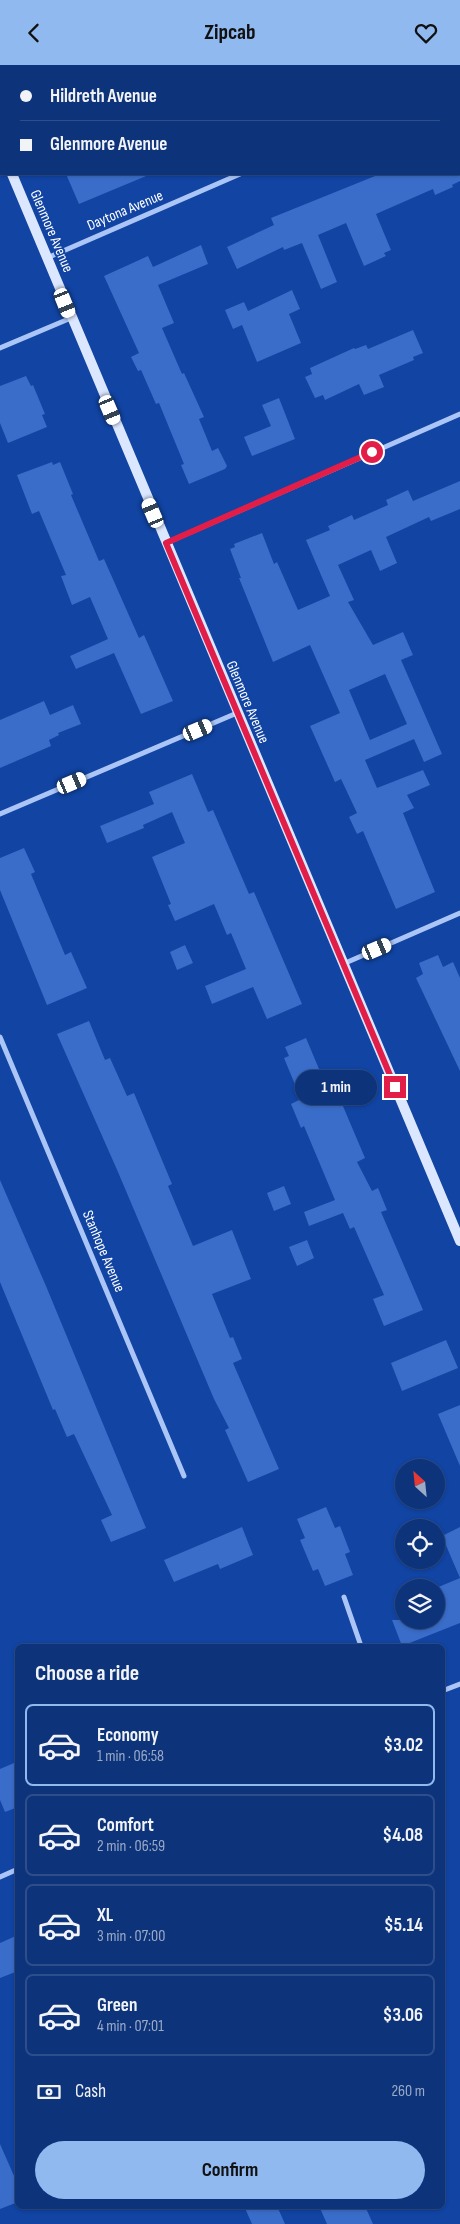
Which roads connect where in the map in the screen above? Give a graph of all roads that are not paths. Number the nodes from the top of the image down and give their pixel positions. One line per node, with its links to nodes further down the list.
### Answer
1 (12, 175): 3 (street, Glenmore Avenue)
2 (238, 175): 3 (street, Daytona Avenue)
3 (47, 258): 4 (street, Glenmore Avenue)
4 (71, 317): 5 (street); 7 (street, Glenmore Avenue)
5 (0, 348)
6 (460, 414): 7 (street)
7 (166, 543): 8 (street, Glenmore Avenue)
8 (237, 713): 9 (street); 11 (street, Glenmore Avenue)
9 (0, 814)
10 (460, 913): 11 (street)
11 (343, 964): 13 (street, Glenmore Avenue)
12 (0, 1037): 14 (street, Stanhope Avenue)
13 (460, 1241)
14 (184, 1476)
15 (344, 1597): 16 (street)
16 (360, 1644)
17 (460, 1684): 18 (street)
18 (445, 1690)
19 (15, 1870): 20 (street)
20 (0, 1877)

